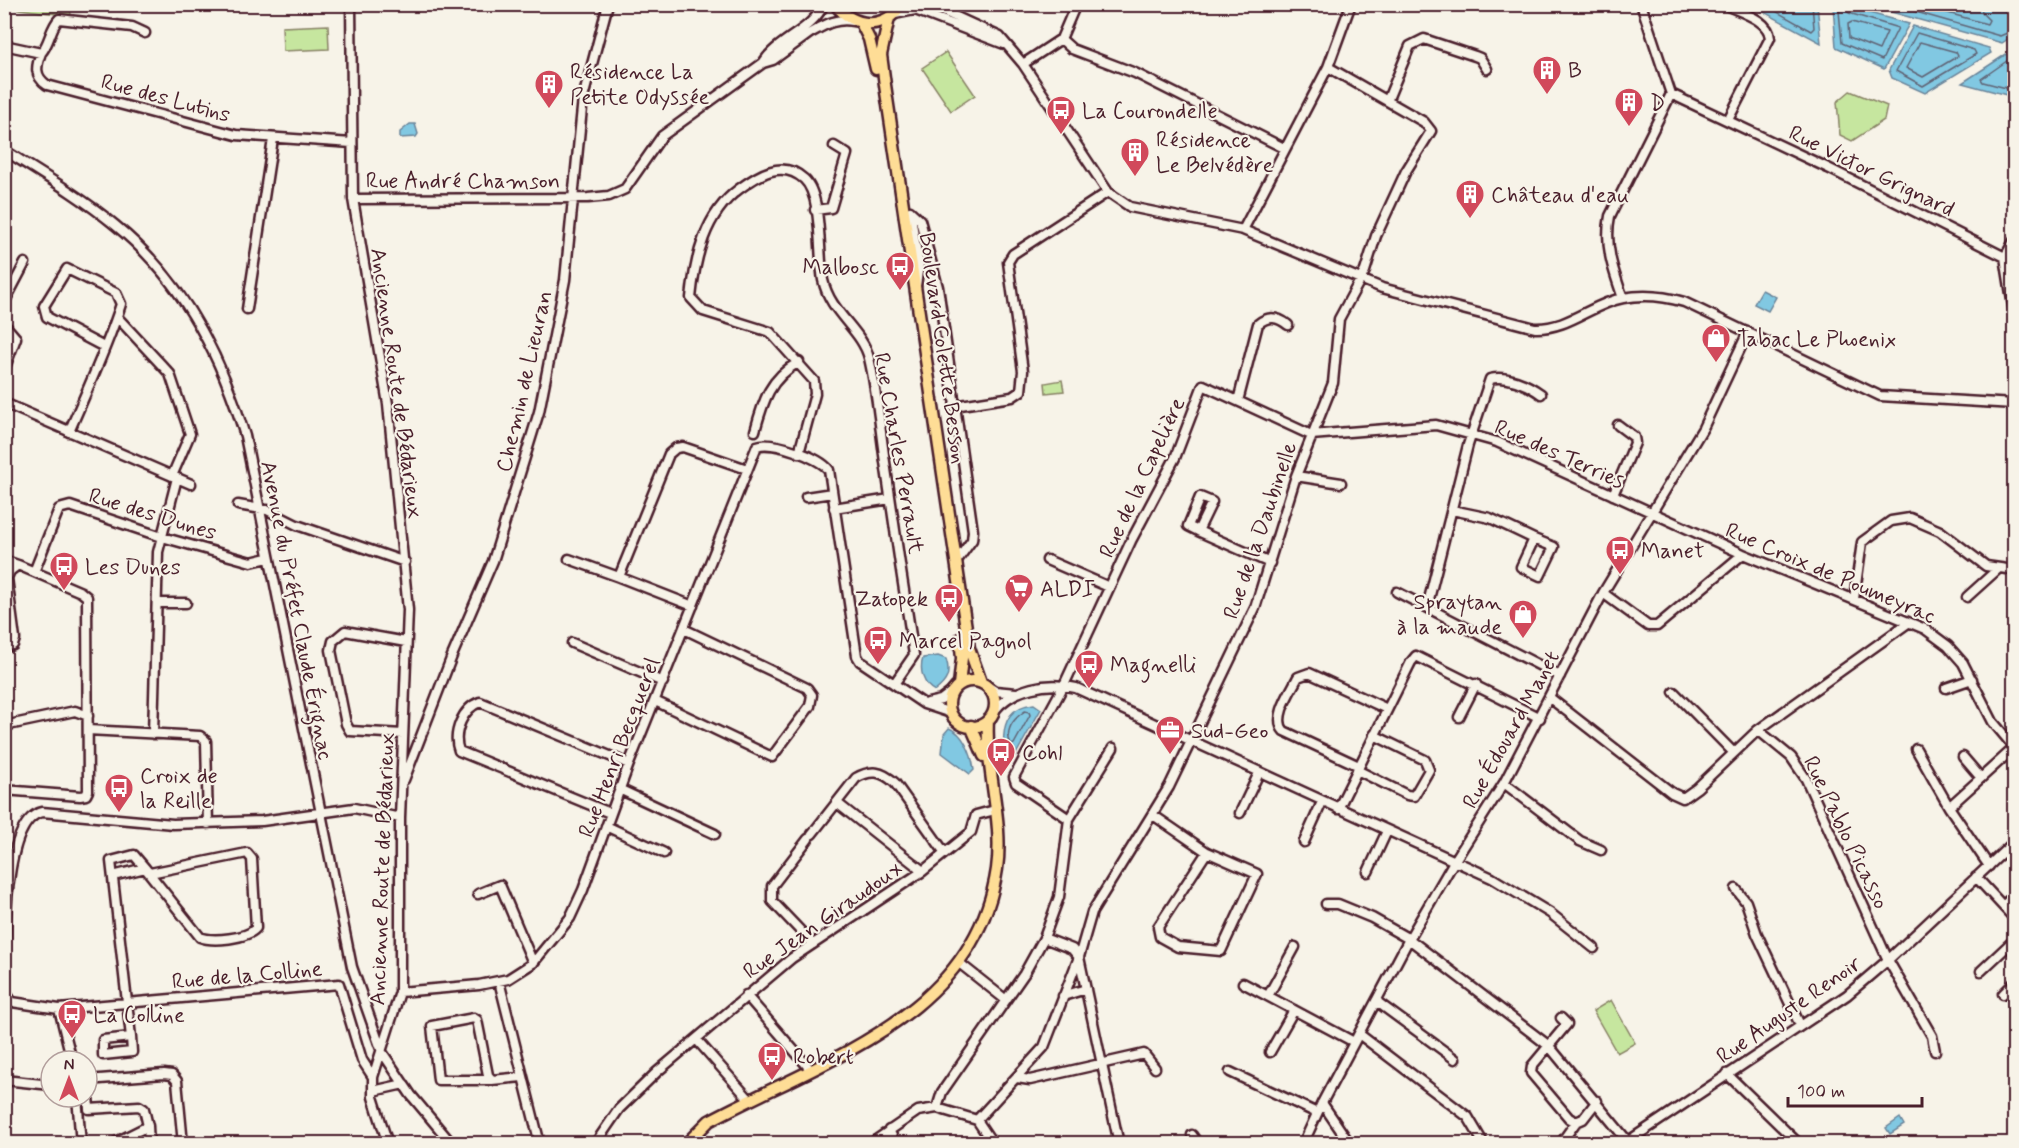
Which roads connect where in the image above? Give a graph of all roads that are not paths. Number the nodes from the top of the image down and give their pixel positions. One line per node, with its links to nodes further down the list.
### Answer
1 (351, 4): 26 (street, Ancienne Route de Bédarieux)
2 (608, 4): 31 (street, Chemin de Lieuran)
3 (824, 4): 18 (street)
4 (835, 4): 12 (main road)
5 (902, 4): 11 (main road)
6 (928, 4): 16 (street)
7 (1076, 4): 14 (street)
8 (1351, 4): 20 (street)
9 (1641, 4): 22 (street)
10 (1724, 4): 24 (street)
11 (892, 16): 12 (main road); 16 (street); 33 (main road, Boulevard Colette Besson)
12 (857, 22): 18 (street); 117 (main road, Boulevard Colette Besson)
13 (145, 33): 17 (street)
14 (1061, 39): 19 (street); 28 (street)
15 (4, 45): 17 (street)
16 (1007, 46): 19 (street)
17 (41, 52): 25 (street, Rue des Lutins)
18 (763, 63): 31 (street, Rue André Chamson)
19 (1023, 64): 30 (street)
20 (1328, 67): 23 (street); 28 (street)
21 (1487, 69): 23 (street)
22 (1671, 94): 24 (street, Rue Victor Grignard); 44 (street)
23 (1388, 99): 42 (street, Rue de la Daubinelle)
24 (1728, 120): 38 (street, Rue Victor Grignard)
25 (273, 139): 26 (street, Rue des Lutins); 46 (street)
26 (352, 143): 32 (street, Ancienne Route de Bédarieux)
27 (834, 146): 34 (street)
28 (1284, 148): 36 (street)
29 (4, 150): 77 (street, Avenue du Préfet Claude Érignac)
30 (1108, 192): 36 (street); 59 (street)
31 (572, 197): 32 (street, Rue André Chamson); 148 (street, Chemin de Lieuran)
32 (353, 198): 88 (street, Ancienne Route de Bédarieux)
33 (902, 202): 35 (street); 43 (main road, Boulevard Colette Besson)
34 (815, 210): 53 (street, Rue Charles Perrault); 74 (street, Rue Charles Perrault)
35 (910, 211): 40 (street); 41 (street)
36 (1243, 230): 42 (street)
37 (2014, 241): 38 (street)
38 (2005, 257): 47 (street)
39 (25, 263): 45 (street)
40 (919, 265): 41 (street); 43 (street)
41 (932, 272): 59 (street)
42 (1359, 279): 44 (street); 63 (street, Rue de la Daubinelle)
43 (915, 290): 89 (main road, Boulevard Colette Besson)
44 (1623, 298): 51 (street)
45 (4, 303)
46 (247, 309)
47 (2014, 313)
48 (117, 317): 52 (street); 52 (street); 68 (street)
49 (4, 324): 54 (street)
50 (1288, 325): 56 (street)
51 (1748, 333): 58 (street); 79 (street, Rue Édouard Manet)
52 (104, 347): 62 (street)
53 (799, 362): 61 (street); 65 (street, Rue Charles Perrault)
54 (4, 370)
55 (1541, 394): 64 (street)
56 (1238, 401): 63 (street); 96 (street, Rue de la Capelière)
57 (4, 403): 62 (street)
58 (2014, 404)
59 (954, 406): 89 (street)
60 (1618, 425): 72 (street)
61 (755, 431)
62 (69, 432): 68 (street)
63 (1311, 435): 64 (street, Rue des Terries); 67 (street, Rue de la Daubinelle)
64 (1473, 436): 72 (street, Rue des Terries); 78 (street)
65 (799, 453): 66 (street, Rue Henri Becquerel); 71 (street)
66 (747, 469): 95 (street); 103 (street, Rue Henri Becquerel)
67 (1296, 476): 69 (street); 90 (street, Rue de la Daubinelle)
68 (174, 477): 70 (street); 81 (street)
69 (1341, 483)
70 (191, 484)
71 (832, 493): 73 (street); 76 (street)
72 (1613, 495): 79 (street, Rue des Terries)
73 (806, 497)
74 (890, 499): 76 (street); 113 (street, Rue Charles Perrault)
75 (238, 504): 77 (street)
76 (834, 508): 113 (street)
77 (260, 510): 84 (street, Avenue du Préfet Claude Érignac); 88 (street)
78 (1452, 510): 82 (street); 104 (street)
79 (1652, 512): 83 (street, Rue Croix de Poumeyrac); 98 (street, Rue Édouard Manet)
80 (1198, 531): 90 (street)
81 (162, 537): 84 (street, Rue des Dunes); 94 (street, Rue des Dunes); 101 (street)
82 (1534, 538): 82 (street)
83 (1743, 554): 98 (street); 100 (street, Rue Croix de Poumeyrac)
84 (268, 558): 157 (street, Avenue du Préfet Claude Érignac)
85 (569, 559): 95 (street)
86 (4, 560): 91 (street)
87 (1047, 560): 96 (street)
88 (405, 562): 107 (street, Ancienne Route de Bédarieux)
89 (956, 562): 114 (main road, Boulevard Colette Besson)
90 (1270, 563): 137 (street, Rue de la Daubinelle)
91 (18, 565): 94 (street); 109 (street)
92 (1998, 569): 93 (street); 99 (street); 100 (street)
93 (2014, 570)
94 (34, 573): 126 (street)
95 (619, 577): 103 (street)
96 (1109, 586): 116 (street, Rue de la Capelière)
97 (1397, 592): 104 (street)
98 (1603, 593): 110 (street, Rue Édouard Manet)
99 (1967, 597)
100 (1854, 599): 105 (street, Rue Croix de Poumeyrac)
101 (158, 603): 102 (street); 134 (street)
102 (186, 603)
103 (693, 606): 106 (street, Rue Henri Becquerel)
104 (1427, 607): 110 (street)
105 (1908, 623): 111 (street, Rue Croix de Poumeyrac); 133 (street)
106 (684, 629): 112 (street, Rue Henri Becquerel); 122 (street)
107 (406, 642): 135 (street, Ancienne Route de Bédarieux); 135 (street)
108 (572, 642): 112 (street)
109 (4, 648)
110 (1560, 676): 121 (street, Rue Édouard Manet)
111 (1972, 679): 118 (street); 139 (street, Rue Croix de Poumeyrac)
112 (663, 682): 122 (street, Rue Henri Becquerel)
113 (894, 684): 123 (street)
114 (984, 684): 117 (main road); 120 (street); 127 (main road)
115 (1476, 684): 124 (street); 128 (street); 129 (street)
116 (1064, 685): 120 (street); 137 (street); 162 (street, Rue de la Capelière)
117 (956, 688): 123 (street); 125 (main road)
118 (1946, 688)
119 (1674, 692): 141 (street)
120 (1016, 693): 127 (street)
121 (1550, 698): 129 (street, Rue Édouard Manet); 141 (street)
122 (655, 701): 143 (street, Rue Henri Becquerel)
123 (924, 704): 125 (street)
124 (1387, 709): 136 (street); 145 (street)
125 (951, 713): 131 (main road)
126 (88, 716): 130 (street); 132 (street)
127 (991, 716): 131 (main road); 144 (main road)
128 (1459, 717)
129 (1540, 718): 149 (street, Rue Édouard Manet)
130 (4, 726)
131 (971, 726): 144 (main road)
132 (88, 730): 134 (street); 151 (street)
133 (1758, 730): 141 (street); 193 (street, Rue Pablo Picasso)
134 (153, 734): 163 (street)
135 (403, 734): 148 (street, Ancienne Route de Bédarieux)
136 (1374, 735): 145 (street); 145 (street)
137 (1191, 742): 146 (street); 160 (street, Rue de la Daubinelle)
138 (1113, 748): 162 (street)
139 (2014, 748): 147 (street)
140 (1916, 749): 154 (street)
141 (1734, 753)
142 (1963, 757): 147 (street)
143 (629, 764): 150 (street, Rue Henri Becquerel); 158 (street)
144 (988, 765): 156 (main road)
145 (1358, 768): 155 (street)
146 (1259, 773): 153 (street); 159 (street)
147 (1981, 777): 154 (street)
148 (403, 783): 161 (street, Ancienne Route de Bédarieux)
149 (1504, 783): 169 (street); 173 (street, Rue Édouard Manet)
150 (619, 789): 158 (street, Rue Henri Becquerel); 166 (street)
151 (4, 790)
152 (837, 802): 172 (street); 176 (street); 189 (street)
153 (1323, 802): 155 (street); 167 (street)
154 (1949, 807): 174 (street)
155 (1338, 809): 165 (street)
156 (995, 810): 172 (street, Rue Jean Giraudoux); 194 (main road)
157 (320, 813): 161 (street); 163 (street); 219 (street, Avenue du Préfet Claude Érignac)
158 (610, 813): 164 (street, Rue Henri Becquerel)
159 (1240, 813)
160 (1153, 815): 170 (street); 192 (street, Rue de la Daubinelle)
161 (400, 818): 201 (street, Ancienne Route de Bédarieux)
162 (1069, 819): 186 (street)
163 (208, 824): 209 (street, Rue de la Colline)
164 (606, 826): 171 (street); 195 (street, Rue Henri Becquerel)
165 (1387, 831): 173 (street); 177 (street)
166 (715, 834)
167 (1304, 842)
168 (2014, 842): 174 (street, Rue Auguste Renoir)
169 (1601, 850)
170 (1207, 852): 170 (street)
171 (664, 853)
172 (945, 853): 176 (street, Rue Jean Giraudoux)
173 (1455, 861): 187 (street, Rue Édouard Manet); 191 (street)
174 (1989, 866): 179 (street, Rue Auguste Renoir)
175 (148, 870): 175 (street); 178 (street); 178 (street)
176 (923, 871): 189 (street, Rue Jean Giraudoux)
177 (1368, 872)
178 (113, 876): 208 (street)
179 (1976, 877): 184 (street); 193 (street, Rue Auguste Renoir)
180 (1736, 890): 212 (street)
181 (478, 894): 195 (street)
182 (2014, 895): 184 (street)
183 (1326, 904): 187 (street)
184 (2003, 906): 185 (street)
185 (2014, 918)
186 (1044, 938): 192 (street); 206 (street)
187 (1409, 939): 207 (street, Rue Édouard Manet); 216 (street)
188 (2014, 940): 196 (street)
189 (813, 944): 203 (street, Rue Jean Giraudoux)
190 (1294, 947): 205 (street)
191 (1594, 948)
192 (1079, 957): 200 (street); 204 (street, Rue de la Daubinelle)
193 (1888, 960): 212 (street, Rue Auguste Renoir); 218 (street, Rue Pablo Picasso)
194 (958, 962): 206 (street); 224 (main road)
195 (533, 963): 197 (street, Rue Henri Becquerel)
196 (1981, 971)
197 (499, 981): 201 (street, Rue Henri Becquerel); 228 (street)
198 (1243, 983): 205 (street)
199 (2014, 983): 202 (street)
200 (1086, 989): 204 (street); 222 (street)
201 (400, 992): 219 (street, Ancienne Route de Bédarieux)
202 (2003, 994)
203 (746, 995): 215 (street, Rue Jean Giraudoux); 224 (street)
204 (1063, 996): 229 (street, Rue de la Daubinelle)
205 (1268, 996): 210 (street)
206 (1006, 1000): 238 (street)
207 (1376, 1001): 214 (street, Rue Édouard Manet); 221 (street)
208 (127, 1002): 209 (street, Rue de la Colline); 213 (street); 227 (street, Rue de la Colline)
209 (59, 1009): 217 (street)
210 (1294, 1010): 214 (street); 220 (street)
211 (1561, 1018): 216 (street)
212 (1800, 1025): 226 (street, Rue Auguste Renoir)
213 (131, 1038)
214 (1356, 1038): 237 (street, Rue Édouard Manet); 263 (street)
215 (697, 1040): 235 (street); 254 (street, Rue Jean Giraudoux)
216 (1549, 1046): 236 (street); 242 (street)
217 (69, 1049)
218 (1935, 1050)
219 (381, 1052): 227 (street, Ancienne Route de Bédarieux); 233 (street, Avenue du Préfet Claude Érignac)
220 (1270, 1052)
221 (1455, 1059)
222 (1103, 1064): 223 (street); 229 (street); 259 (street)
223 (1155, 1068)
224 (810, 1069): 235 (main road)
225 (1230, 1072): 240 (street)
226 (1727, 1074): 246 (street); 265 (street, Rue Auguste Renoir)
227 (373, 1077): 234 (street)
228 (522, 1077): 231 (street); 253 (street)
229 (1017, 1078): 241 (street, Rue de la Daubinelle)
230 (4, 1080): 232 (street)
231 (492, 1080): 231 (street)
232 (39, 1084)
233 (404, 1084): 234 (street); 252 (street, Avenue du Préfet Claude Érignac)
234 (373, 1091): 251 (street)
235 (749, 1099): 255 (main road)
236 (1597, 1101): 242 (street); 265 (street)
237 (1322, 1103): 240 (street, Rue Édouard Manet); 262 (street)
238 (937, 1107): 241 (street); 244 (street)
239 (78, 1109): 247 (street)
240 (1317, 1113): 261 (street, Rue Édouard Manet)
241 (977, 1119): 258 (street)
242 (1576, 1122): 264 (street)
243 (148, 1126): 248 (street); 249 (street); 250 (street)
244 (890, 1130): 256 (street); 257 (street)
245 (1192, 1135): 260 (street)
246 (1796, 1142)
247 (81, 1143)
248 (112, 1143)
249 (149, 1143)
250 (183, 1143)
251 (388, 1143)
252 (452, 1143)
253 (540, 1143)
254 (595, 1143)
255 (687, 1143)
256 (870, 1143)
257 (896, 1143)
258 (993, 1143)
259 (1119, 1143)
260 (1198, 1143)
261 (1303, 1143)
262 (1350, 1143)
263 (1484, 1143)
264 (1561, 1143)
265 (1628, 1143)

